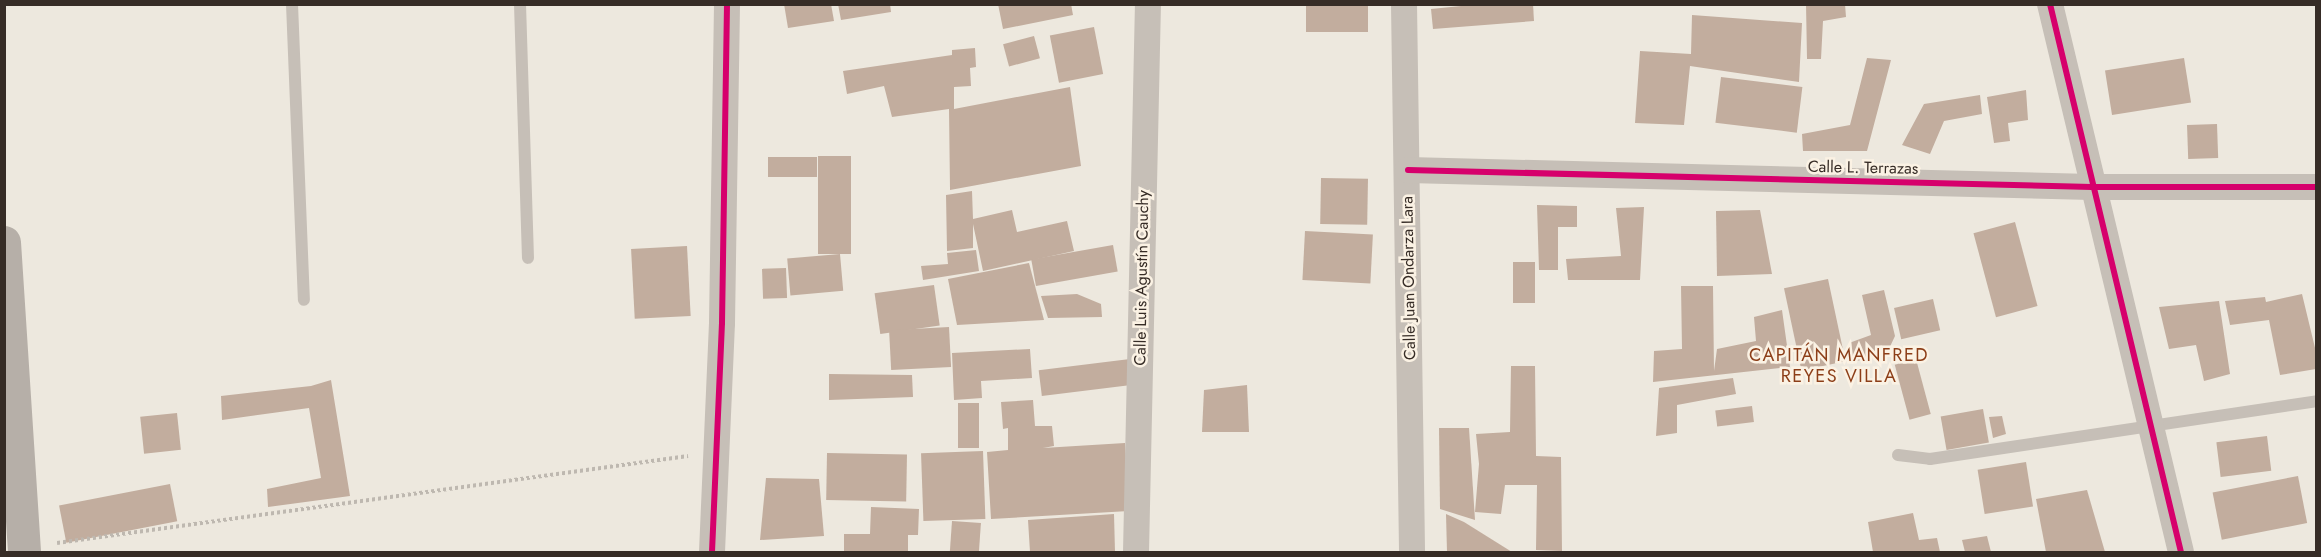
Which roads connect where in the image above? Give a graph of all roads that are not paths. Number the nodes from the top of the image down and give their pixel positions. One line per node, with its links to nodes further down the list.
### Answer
1 (292, 4): 12 (lane)
2 (520, 4): 11 (lane)
3 (726, 4): 17 (street)
4 (1149, 4): 18 (street, Calle Luis Agustín Cauchy)
5 (1404, 4): 7 (street, Calle Juan Ondarza Lara)
6 (2050, 4): 8 (street)
7 (1408, 170): 8 (street, Calle L. Terrazas); 19 (street, Calle Juan Ondarza Lara)
8 (2092, 187): 9 (street, Calle L. Terrazas); 14 (street)
9 (2316, 187)
10 (4, 242): 16 (street)
11 (528, 258)
12 (304, 300)
13 (2316, 401): 14 (lane)
14 (2150, 425): 15 (lane); 20 (street)
15 (1898, 455)
16 (24, 550)
17 (712, 552)
18 (1136, 552)
19 (1412, 552)
20 (2181, 552)

